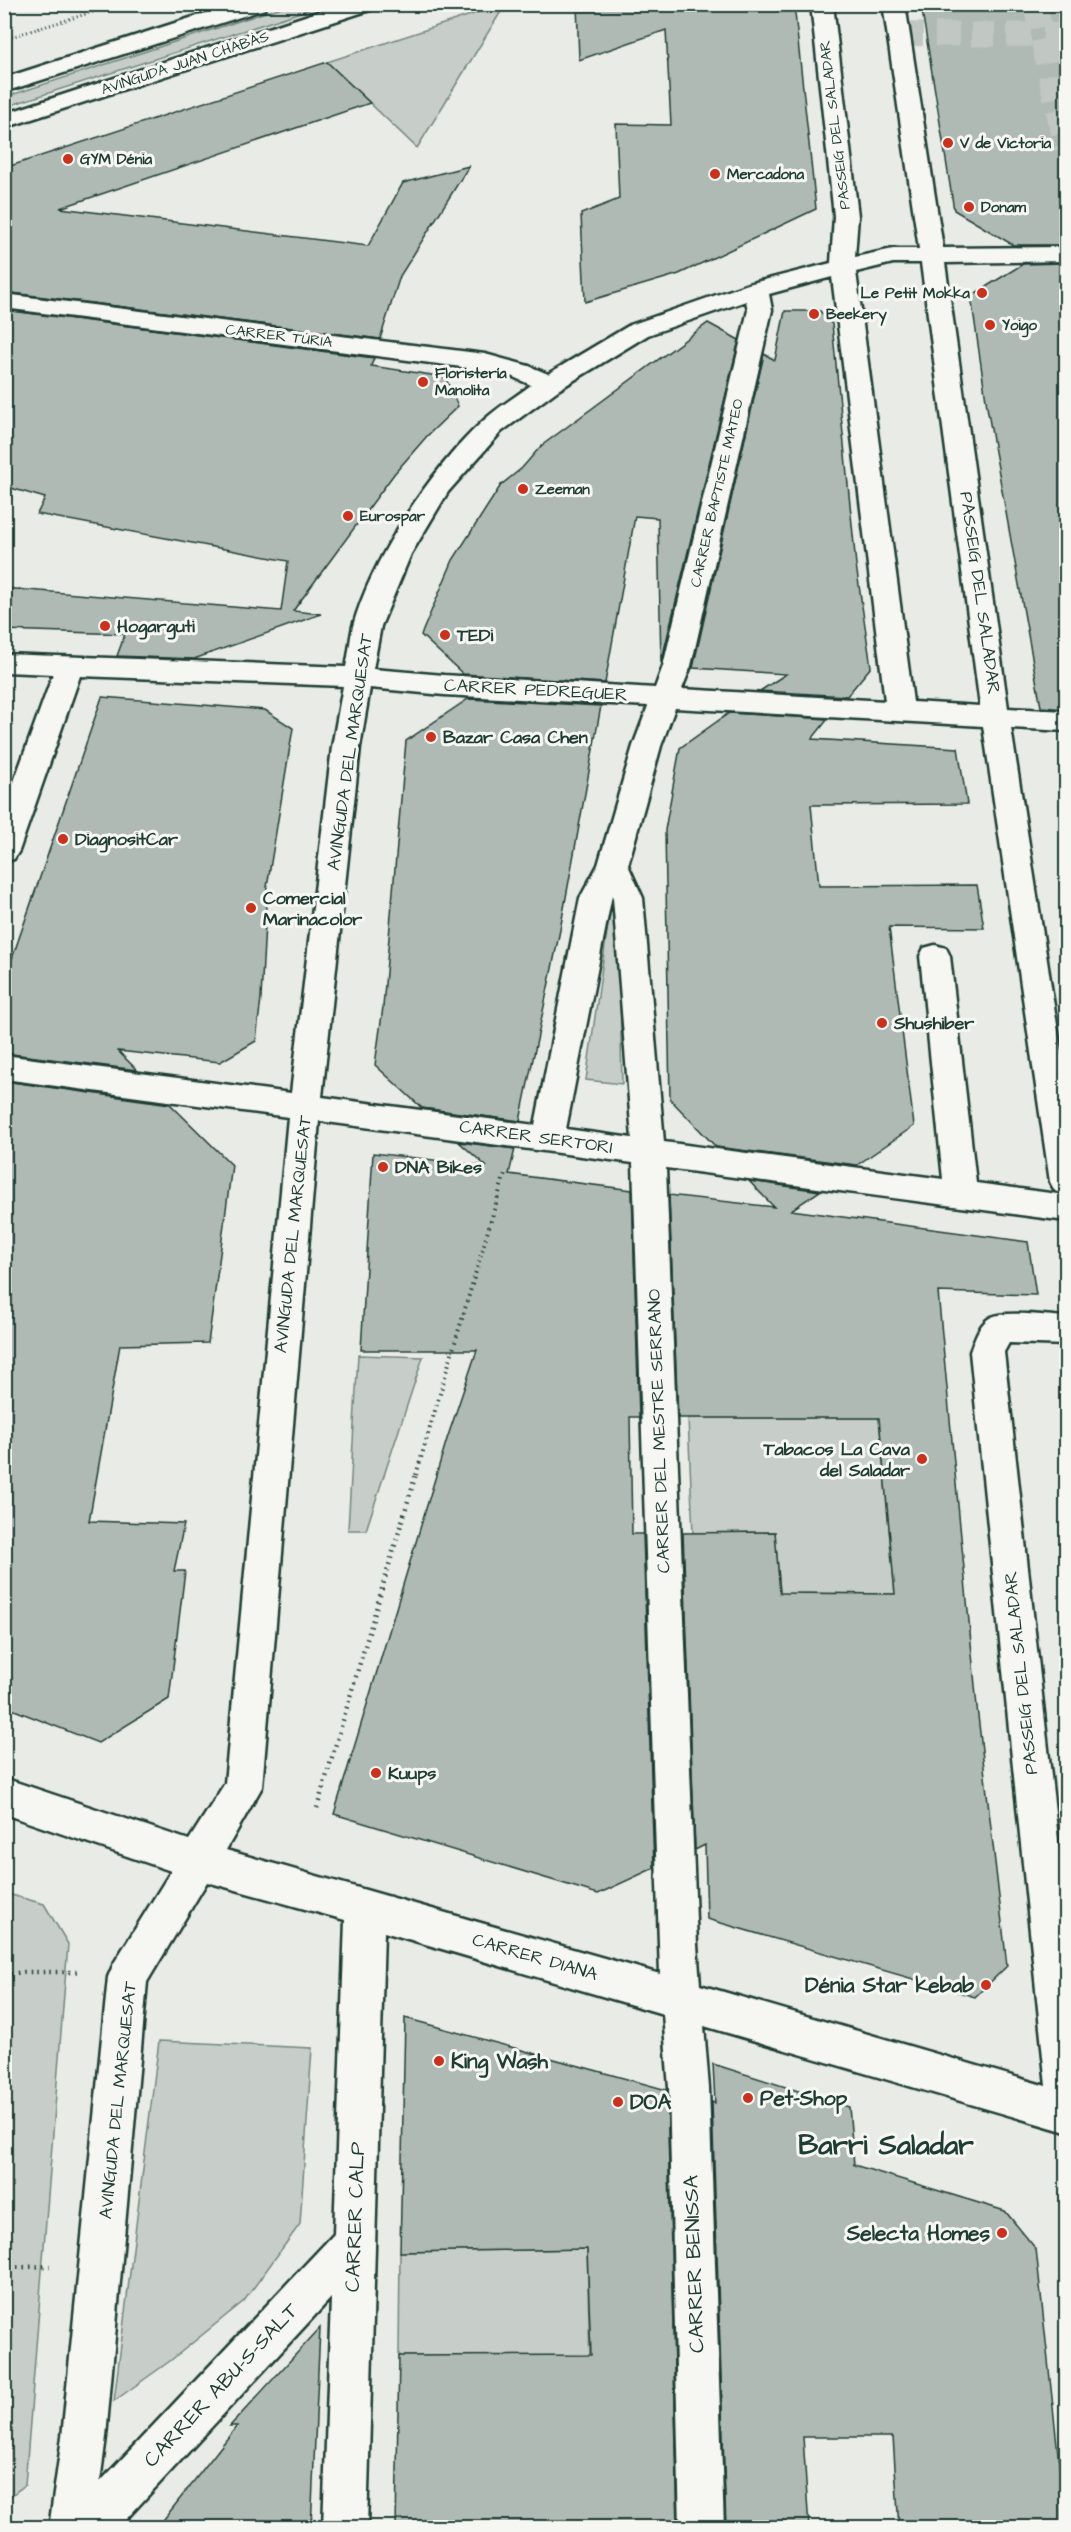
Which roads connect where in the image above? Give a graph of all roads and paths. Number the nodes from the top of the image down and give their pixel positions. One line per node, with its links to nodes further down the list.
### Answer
1 (119, 4): 6 (path)
2 (257, 4): 7 (street, AVINGUDA JUAN CHABÀS)
3 (365, 4): 8 (street, AVINGUDA JUAN CHABÀS)
4 (822, 4): 11 (street, PASSEIG DEL SALADAR)
5 (894, 4): 10 (street, PASSEIG DEL SALADAR)
6 (4, 39)
7 (4, 85)
8 (4, 121)
9 (1066, 254): 10 (street, AVINGUDA DEL MARQUESAT)
10 (932, 255): 11 (street, AVINGUDA DEL MARQUESAT); 20 (street, PASSEIG DEL SALADAR)
11 (843, 266): 12 (street, AVINGUDA DEL MARQUESAT); 19 (street, PASSEIG DEL SALADAR)
12 (756, 289): 14 (street, AVINGUDA DEL MARQUESAT); 18 (street, CARRER BAPTISTE MATEO)
13 (4, 301): 14 (street, CARRER TÚRIA)
14 (549, 384): 17 (street, AVINGUDA DEL MARQUESAT)
15 (4, 663): 16 (street, CARRER PEDREGUER)
16 (70, 666): 17 (street, CARRER PEDREGUER); 22 (street)
17 (359, 677): 18 (street, CARRER PEDREGUER); 26 (street, AVINGUDA DEL MARQUESAT)
18 (666, 697): 19 (street, CARRER PEDREGUER); 23 (street)
19 (900, 711): 20 (street, CARRER PEDREGUER)
20 (996, 717): 21 (street, CARRER PEDREGUER); 30 (street, PASSEIG DEL SALADAR)
21 (1066, 721)
22 (4, 851)
23 (613, 865): 28 (street); 29 (street, CARRER DEL MESTRE SERRANO)
24 (935, 956): 31 (street)
25 (4, 1067): 26 (street, CARRER SERTORI)
26 (306, 1107): 27 (street, CARRER SERTORI); 36 (street, AVINGUDA DEL MARQUESAT)
27 (516, 1135): 28 (street, CARRER SERTORI); 35 (path)
28 (548, 1139): 29 (street, CARRER SERTORI)
29 (649, 1152): 31 (street, CARRER SERTORI); 40 (street, CARRER DEL MESTRE SERRANO)
30 (1066, 1182)
31 (961, 1193): 32 (street, CARRER SERTORI)
32 (1066, 1208)
33 (1066, 1331): 41 (street, PASSEIG DEL SALADAR)
34 (4, 1796): 36 (street, CARRER DIANA)
35 (318, 1808)
36 (197, 1861): 37 (street, CARRER DIANA); 39 (street, AVINGUDA DEL MARQUESAT)
37 (365, 1907): 40 (street, CARRER DIANA); 43 (street, CARRER CALP)
38 (4, 1975): 39 (path)
39 (128, 1977): 46 (street, AVINGUDA DEL MARQUESAT)
40 (681, 2000): 42 (street, CARRER DIANA); 49 (street, CARRER BENISSA)
41 (1066, 2087)
42 (1066, 2112)
43 (354, 2244): 47 (street, CARRER ABU-S-SALT); 48 (street, CARRER CALP)
44 (57, 2266): 45 (path)
45 (4, 2268)
46 (71, 2528)
47 (87, 2528)
48 (345, 2528)
49 (702, 2528)

